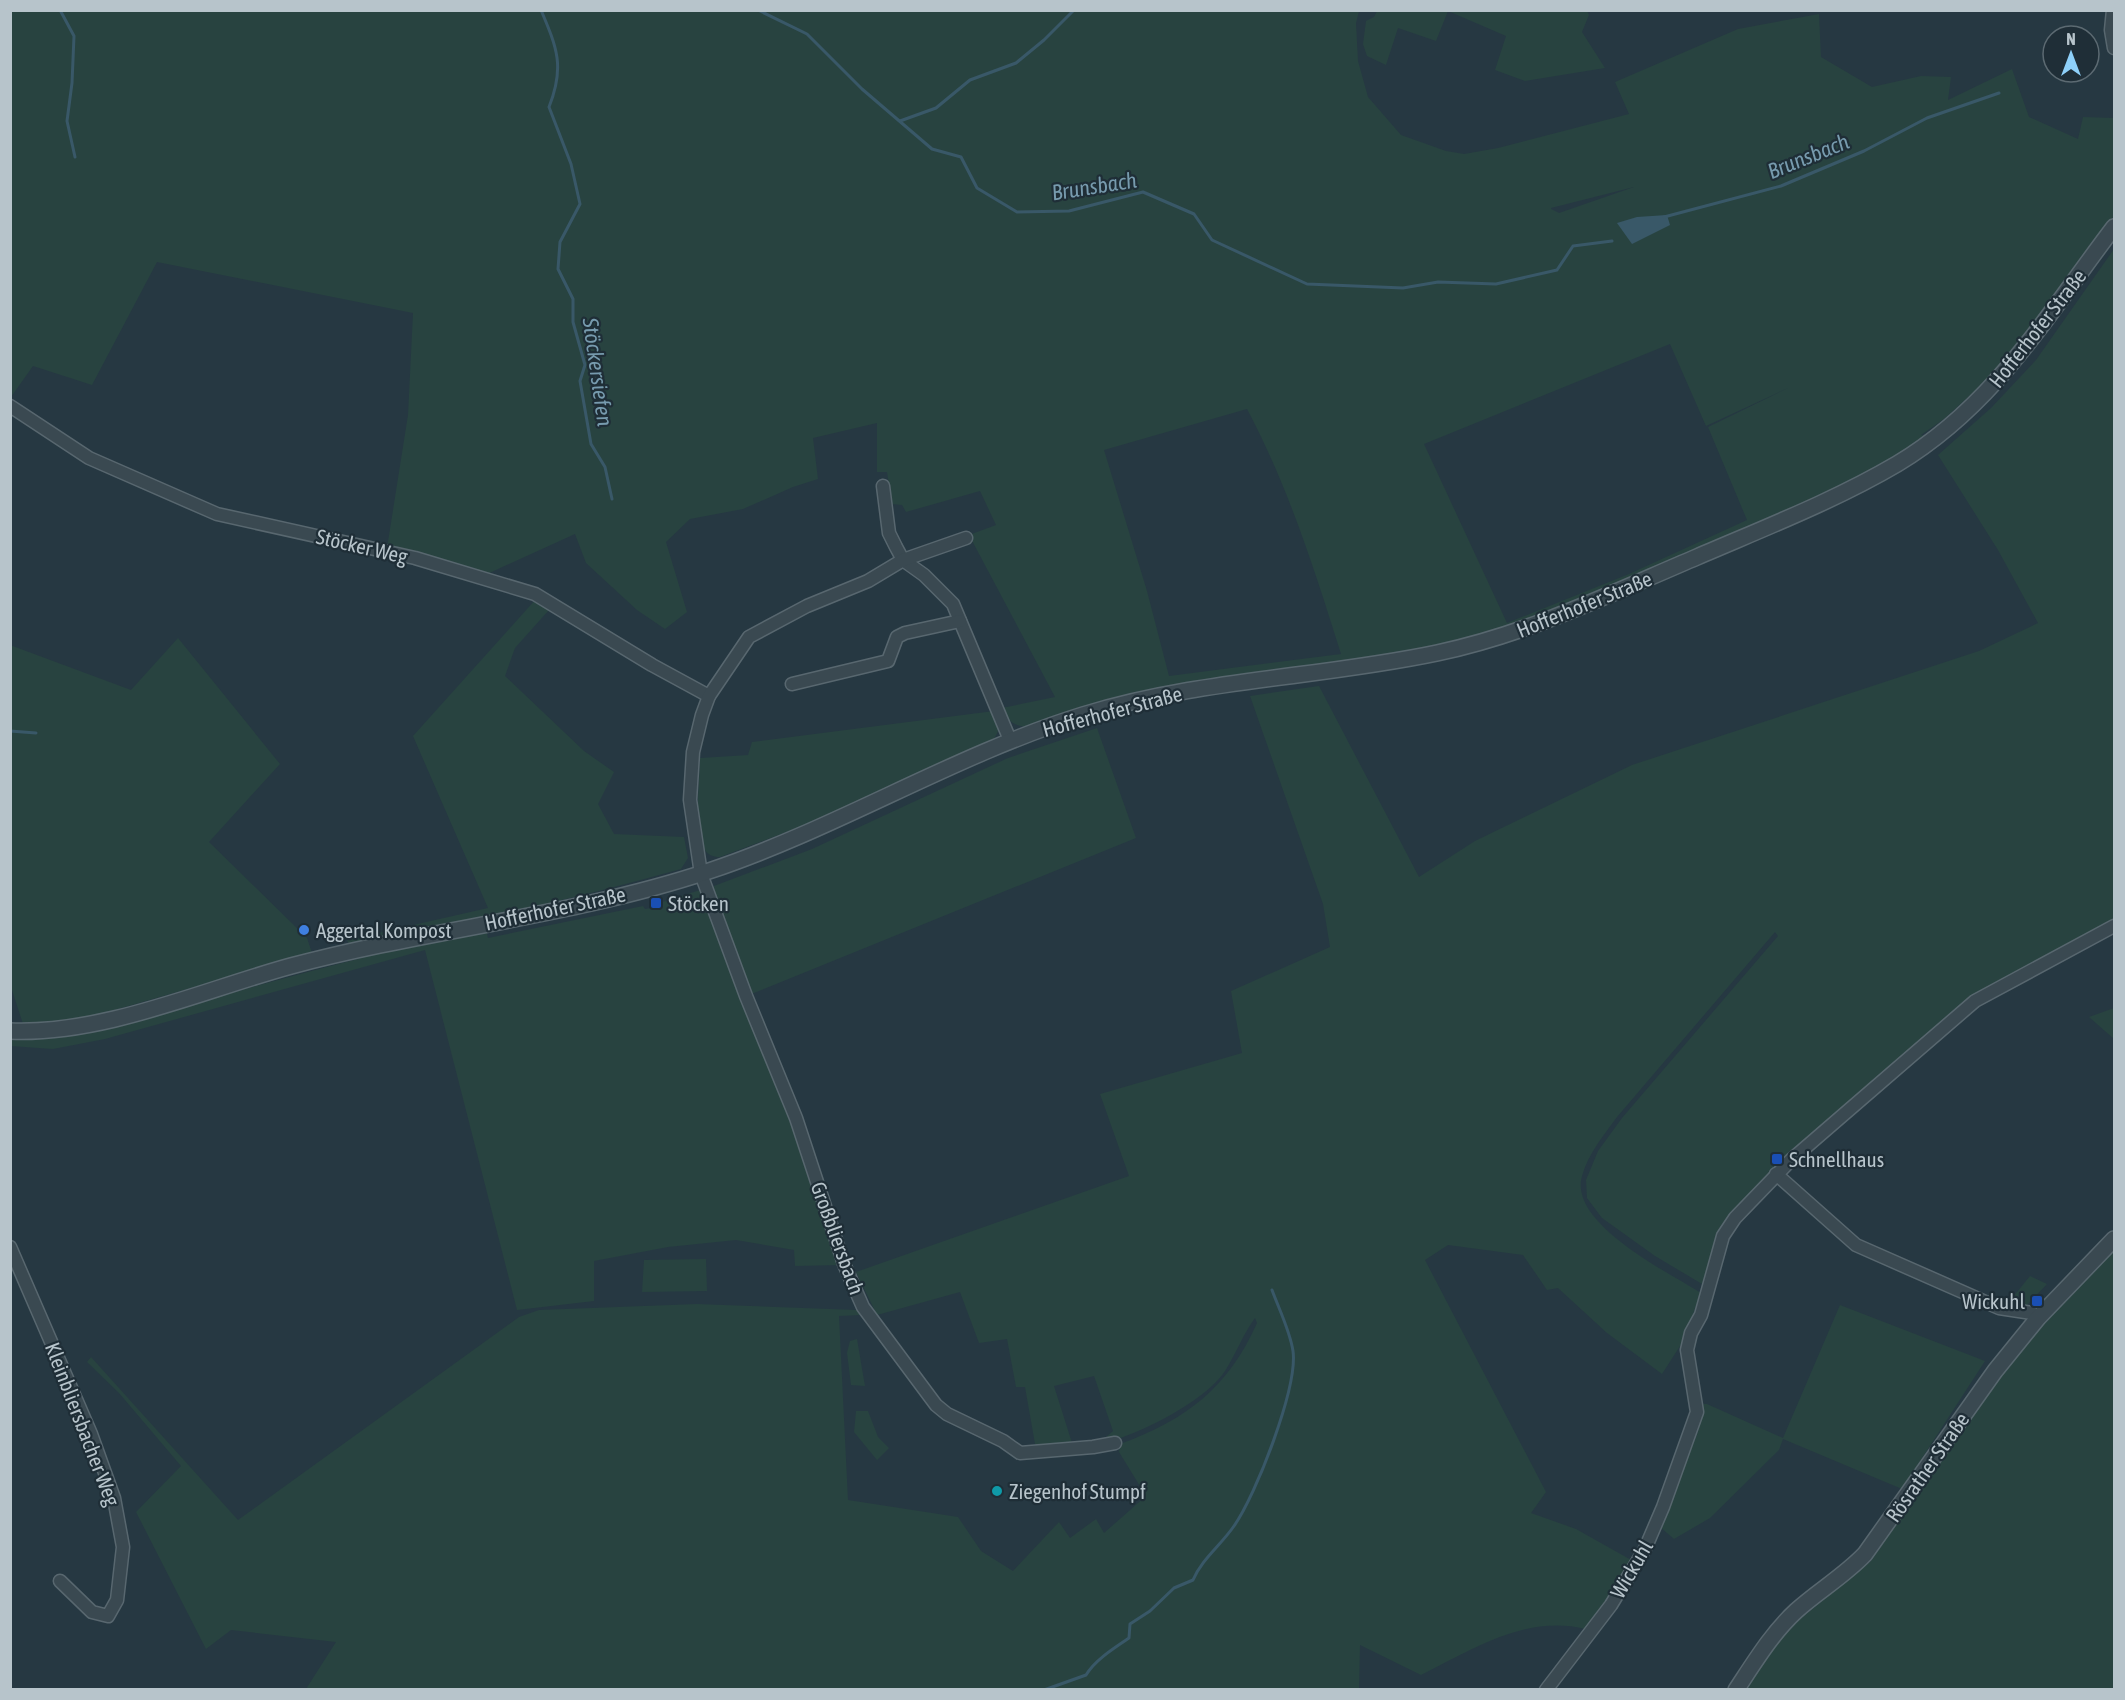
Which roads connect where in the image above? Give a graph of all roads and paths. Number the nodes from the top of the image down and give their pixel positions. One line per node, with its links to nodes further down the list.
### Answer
1 (2113, 10): 2 (street)
2 (2115, 48)
3 (2115, 227): 11 (street, Hofferhofer Straße)
4 (10, 406): 10 (street, Stöcker Weg)
5 (883, 486): 7 (street)
6 (966, 538): 7 (street)
7 (903, 560): 8 (street); 10 (street)
8 (960, 621): 9 (street); 11 (street)
9 (792, 684)
10 (709, 696): 12 (street)
11 (1010, 740): 12 (street, Hofferhofer Straße)
12 (701, 874): 14 (street, Hofferhofer Straße); 19 (street, Großbliersbach)
13 (2115, 926): 15 (street, Wickuhl)
14 (10, 1031)
15 (1776, 1174): 18 (street); 21 (street, Wickuhl)
16 (2115, 1239): 18 (street, Rösrather Straße)
17 (10, 1247): 20 (street, Kleinbliersbacher Weg)
18 (2038, 1318): 22 (street, Rösrather Straße)
19 (1115, 1443)
20 (60, 1581)
21 (1546, 1689)
22 (1736, 1689)

